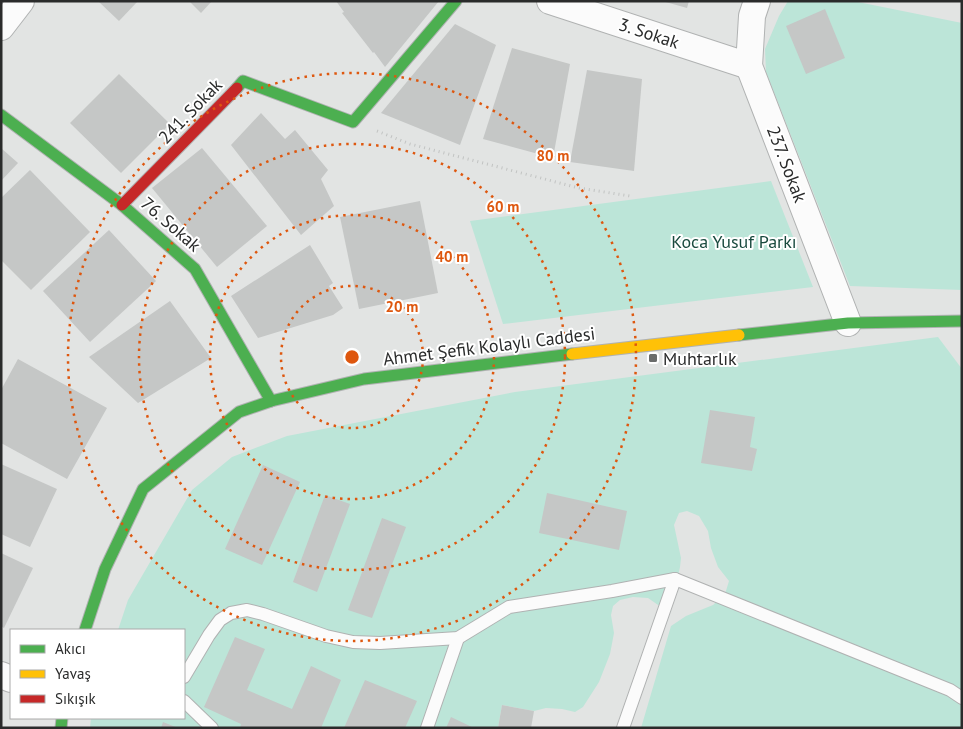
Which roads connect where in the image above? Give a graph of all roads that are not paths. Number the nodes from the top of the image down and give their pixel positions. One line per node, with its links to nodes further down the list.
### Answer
1 (21, 1): 5 (street)
2 (456, 1): 8 (main road, 241. Sokak)
3 (550, 1): 6 (street, 3. Sokak)
4 (757, 1): 6 (street, 237. Sokak)
5 (1, 27)
6 (749, 66): 9 (street, 237. Sokak)
7 (1, 115): 8 (main road, 76. Sokak)
8 (122, 205): 11 (main road, 76. Sokak)
9 (848, 323): 10 (main road, Ahmet Şefik Kolaylı Caddesi); 11 (main road, Ahmet Şefik Kolaylı Caddesi)
10 (960, 324)
11 (272, 401): 13 (main road, Ahmet Şefik Kolaylı Caddesi)
12 (676, 579): 14 (lane); 16 (lane); 20 (lane)
13 (85, 629)
14 (458, 638): 15 (lane); 19 (lane)
15 (185, 675)
16 (962, 698)
17 (185, 702): 18 (lane)
18 (212, 728)
19 (427, 728)
20 (623, 728)

